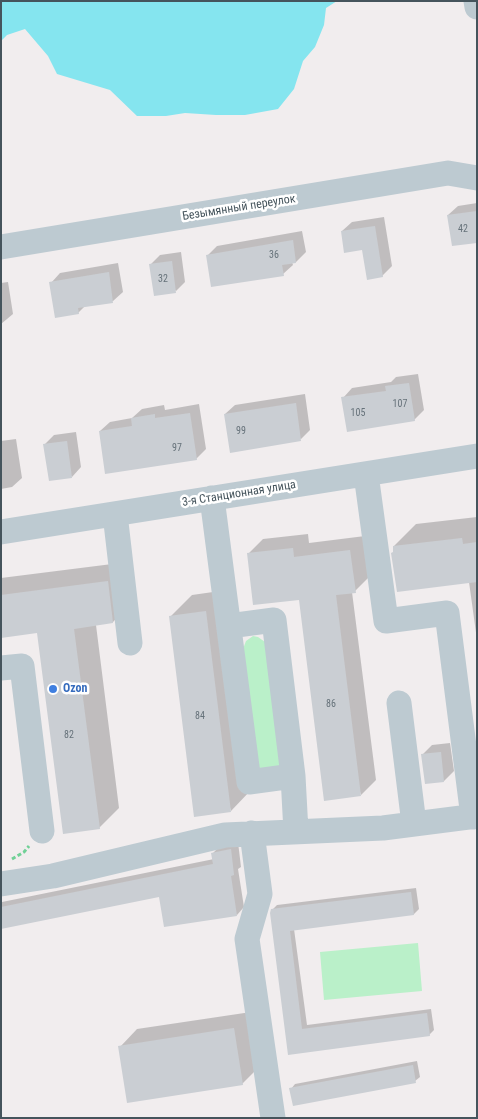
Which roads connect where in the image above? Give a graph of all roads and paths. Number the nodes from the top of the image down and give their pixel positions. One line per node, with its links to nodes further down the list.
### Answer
1 (476, 1): 2 (street)
2 (477, 8)
3 (477, 178): 4 (street, Безымянный переулок)
4 (1, 247)
5 (477, 456): 6 (street, 3-я Станционная улица)
6 (366, 474): 7 (street, 3-я Станционная улица); 15 (street)
7 (212, 498): 8 (street, 3-я Станционная улица); 10 (street)
8 (115, 514): 9 (street, 3-я Станционная улица); 11 (street)
9 (1, 532)
10 (229, 626): 14 (street); 14 (street)
11 (130, 643)
12 (1, 668): 17 (street)
13 (399, 703): 16 (street)
14 (293, 776): 18 (street)
15 (475, 817): 16 (street)
16 (414, 824): 18 (street)
17 (42, 831): 20 (path)
18 (296, 832): 19 (street)
19 (252, 834): 20 (street); 21 (street)
20 (4, 883)
21 (273, 1118)

